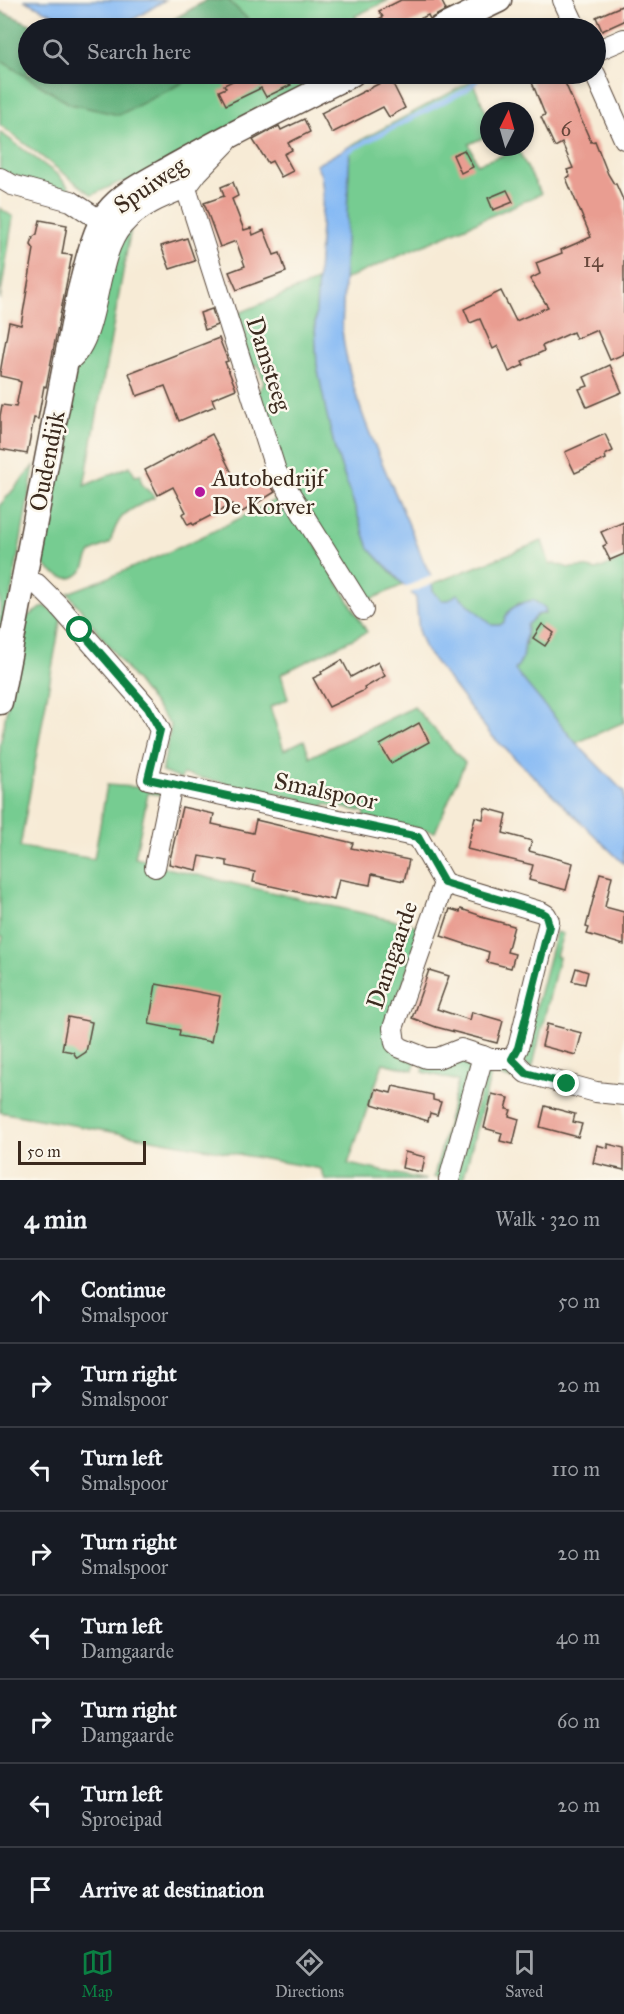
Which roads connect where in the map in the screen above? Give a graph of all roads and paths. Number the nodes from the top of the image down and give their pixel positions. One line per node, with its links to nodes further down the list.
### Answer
1 (499, 0): 3 (street)
2 (563, 0): 4 (street)
3 (462, 18)
4 (571, 18)
5 (624, 39): 6 (street)
6 (606, 47)
7 (332, 84): 9 (street, Spuiweg)
8 (599, 84): 10 (street)
9 (236, 132): 12 (street); 13 (street, Spuiweg)
10 (624, 139)
11 (0, 178): 13 (street, Spuiweg)
12 (186, 188): 14 (street); 16 (street, Damsteeg)
13 (101, 221): 14 (street, Oudendijk)
14 (66, 363): 15 (street, Oudendijk)
15 (25, 581): 17 (street, Oudendijk); 18 (street, Smalspoor)
16 (363, 610)
17 (0, 702)
18 (172, 784): 19 (street); 20 (street, Smalspoor)
19 (155, 867)
20 (444, 883): 21 (street, Damgaarde); 22 (street, Damgaarde)
21 (483, 1056): 22 (street); 24 (street)
22 (512, 1059): 23 (street)
23 (624, 1095)
24 (449, 1180)

